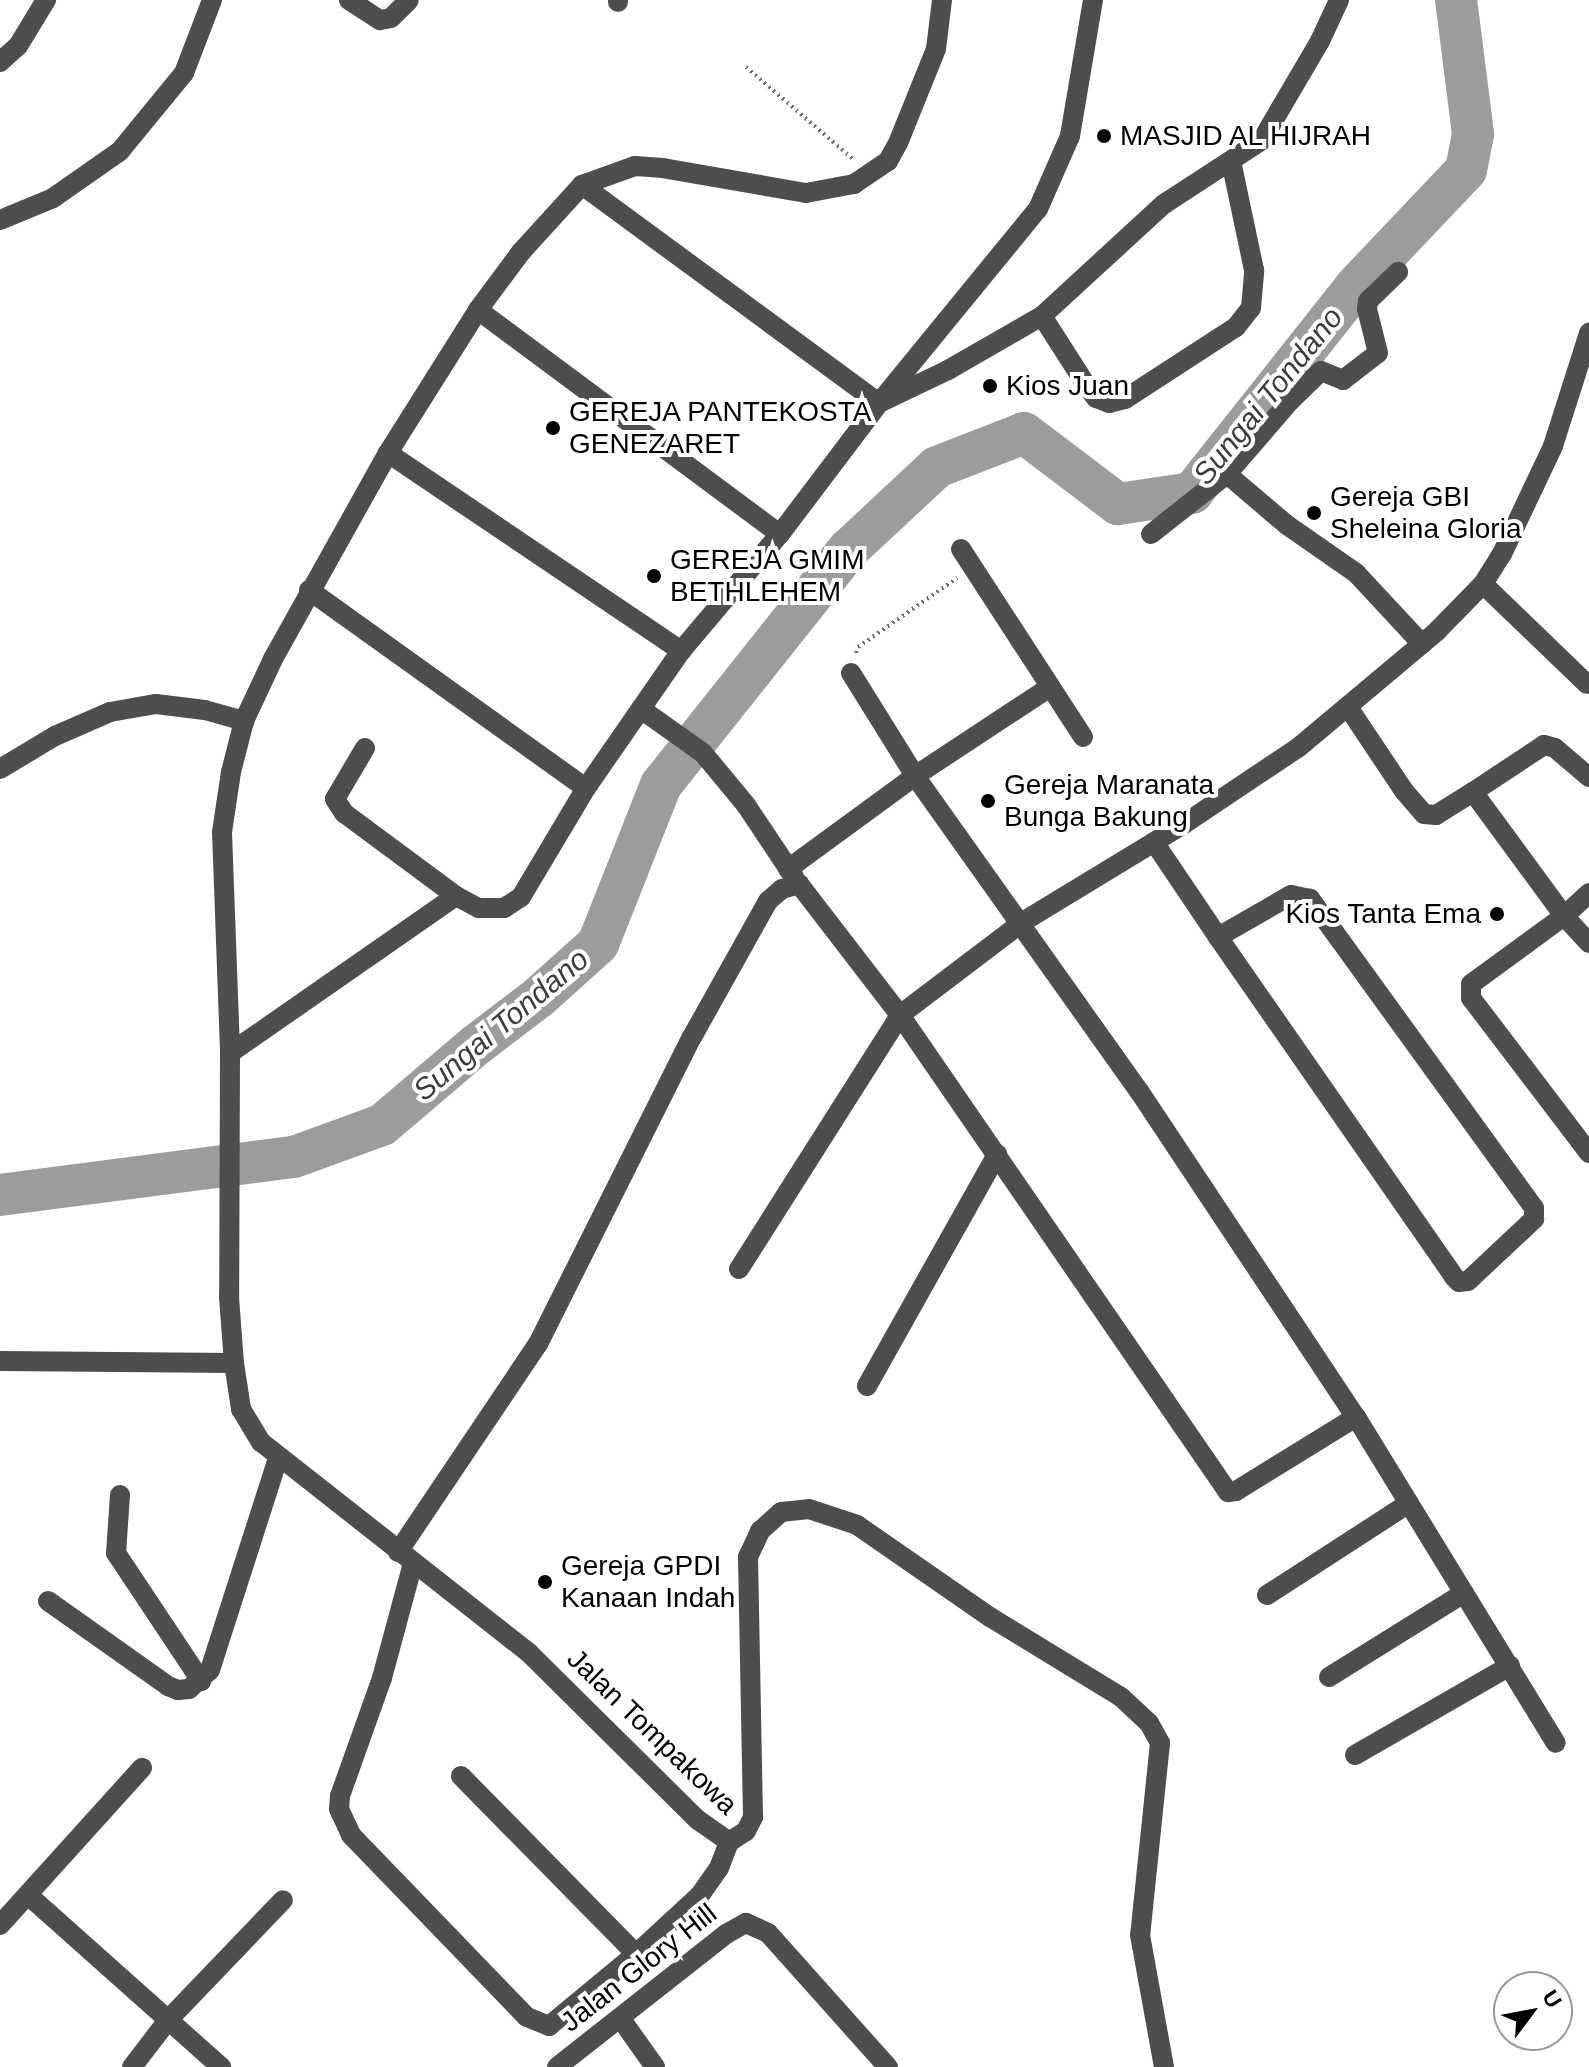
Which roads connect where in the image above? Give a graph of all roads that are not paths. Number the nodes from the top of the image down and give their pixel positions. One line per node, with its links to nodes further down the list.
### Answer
1 (46, 0): 8 (street)
2 (212, 0): 11 (street)
3 (349, 0): 4 (street)
4 (409, 0)
5 (942, 0): 10 (street)
6 (1093, 0): 16 (street)
7 (1339, 0): 9 (street)
8 (0, 62)
9 (1231, 161): 14 (street); 14 (street)
10 (582, 185): 13 (street, Jalan Tompakowa); 16 (street)
11 (0, 220)
12 (1398, 272): 18 (street)
13 (478, 310): 17 (street, Jalan Tompakowa); 19 (street)
14 (1042, 316): 16 (street)
15 (1589, 333): 22 (street)
16 (879, 403): 19 (street)
17 (388, 453): 23 (street, Jalan Tompakowa); 25 (street)
18 (1227, 474): 20 (street); 24 (street)
19 (780, 534): 25 (street)
20 (1151, 534)
21 (961, 549): 28 (street)
22 (1483, 584): 24 (street); 27 (street)
23 (309, 590): 31 (street, Jalan Tompakowa); 37 (street)
24 (1422, 644): 29 (street)
25 (681, 651): 30 (street)
26 (851, 673): 35 (street)
27 (1587, 684)
28 (1050, 687): 32 (street); 35 (street)
29 (1348, 707): 38 (street); 39 (street)
30 (641, 709): 37 (street); 40 (street)
31 (244, 721): 34 (street); 48 (street, Jalan Tompakowa)
32 (1083, 737)
33 (365, 748): 42 (street)
34 (0, 769)
35 (915, 776): 40 (street); 44 (street)
36 (1589, 777): 38 (street)
37 (586, 788): 42 (street)
38 (1473, 792): 43 (street)
39 (1154, 842): 44 (street); 45 (street)
40 (793, 876): 47 (street); 59 (street)
41 (1589, 893): 43 (street)
42 (456, 896): 48 (street)
43 (1564, 916): 46 (street); 49 (street)
44 (1021, 923): 47 (street); 55 (street)
45 (1218, 937): 45 (street)
46 (1589, 943)
47 (900, 1015): 50 (street); 51 (street)
48 (230, 1053): 53 (street, Jalan Tompakowa)
49 (1589, 1153)
50 (997, 1154): 54 (street); 55 (street)
51 (739, 1269)
52 (0, 1361): 53 (street)
53 (234, 1363): 56 (street, Jalan Tompakowa)
54 (867, 1386)
55 (1356, 1417): 58 (street)
56 (278, 1458): 59 (street, Jalan Tompakowa); 65 (street)
57 (120, 1495): 65 (street)
58 (1409, 1503): 60 (street); 61 (street)
59 (405, 1558): 70 (street, Jalan Tompakowa); 74 (street)
60 (1464, 1593): 63 (street); 64 (street)
61 (1267, 1595)
62 (48, 1601): 65 (street)
63 (1510, 1666): 66 (street); 67 (street)
64 (1329, 1677)
65 (201, 1681)
66 (1556, 1743)
67 (1355, 1755)
68 (142, 1768): 71 (street)
69 (461, 1776): 74 (street)
70 (729, 1842): 74 (street); 82 (street, Jalan Tompakowa)
71 (28, 1895): 73 (street); 76 (street)
72 (283, 1900): 76 (street)
73 (0, 1925)
74 (636, 1954)
75 (621, 2019): 79 (street, Jalan Glory Hill); 80 (street); 81 (street, Jalan Glory Hill)
76 (168, 2020): 77 (street); 78 (street)
77 (132, 2067)
78 (221, 2067)
79 (557, 2067)
80 (655, 2067)
81 (888, 2067)
82 (1164, 2067)

